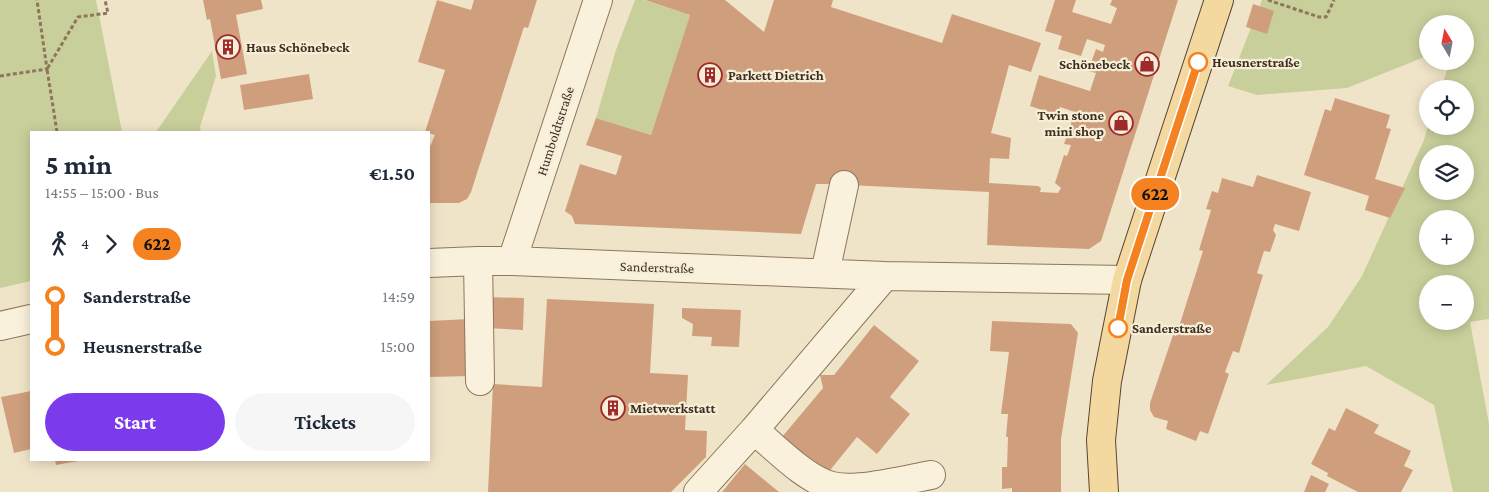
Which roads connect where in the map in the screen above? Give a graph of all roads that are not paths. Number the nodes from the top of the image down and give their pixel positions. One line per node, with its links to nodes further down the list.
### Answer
1 (598, 0): 5 (street, Humboldtstraße)
2 (1219, 0): 9 (main road)
3 (844, 185): 7 (street)
4 (478, 261): 5 (street, Sanderstraße); 6 (street, Sanderstraße); 12 (street)
5 (512, 262): 7 (street, Sanderstraße)
6 (430, 263)
7 (826, 273): 8 (street, Sanderstraße)
8 (884, 276): 9 (street, Sanderstraße); 13 (street)
9 (1127, 280): 16 (main road)
10 (30, 319): 11 (street)
11 (0, 326)
12 (480, 381)
13 (754, 430): 14 (street); 15 (street)
14 (931, 475)
15 (698, 492)
16 (1104, 492)

